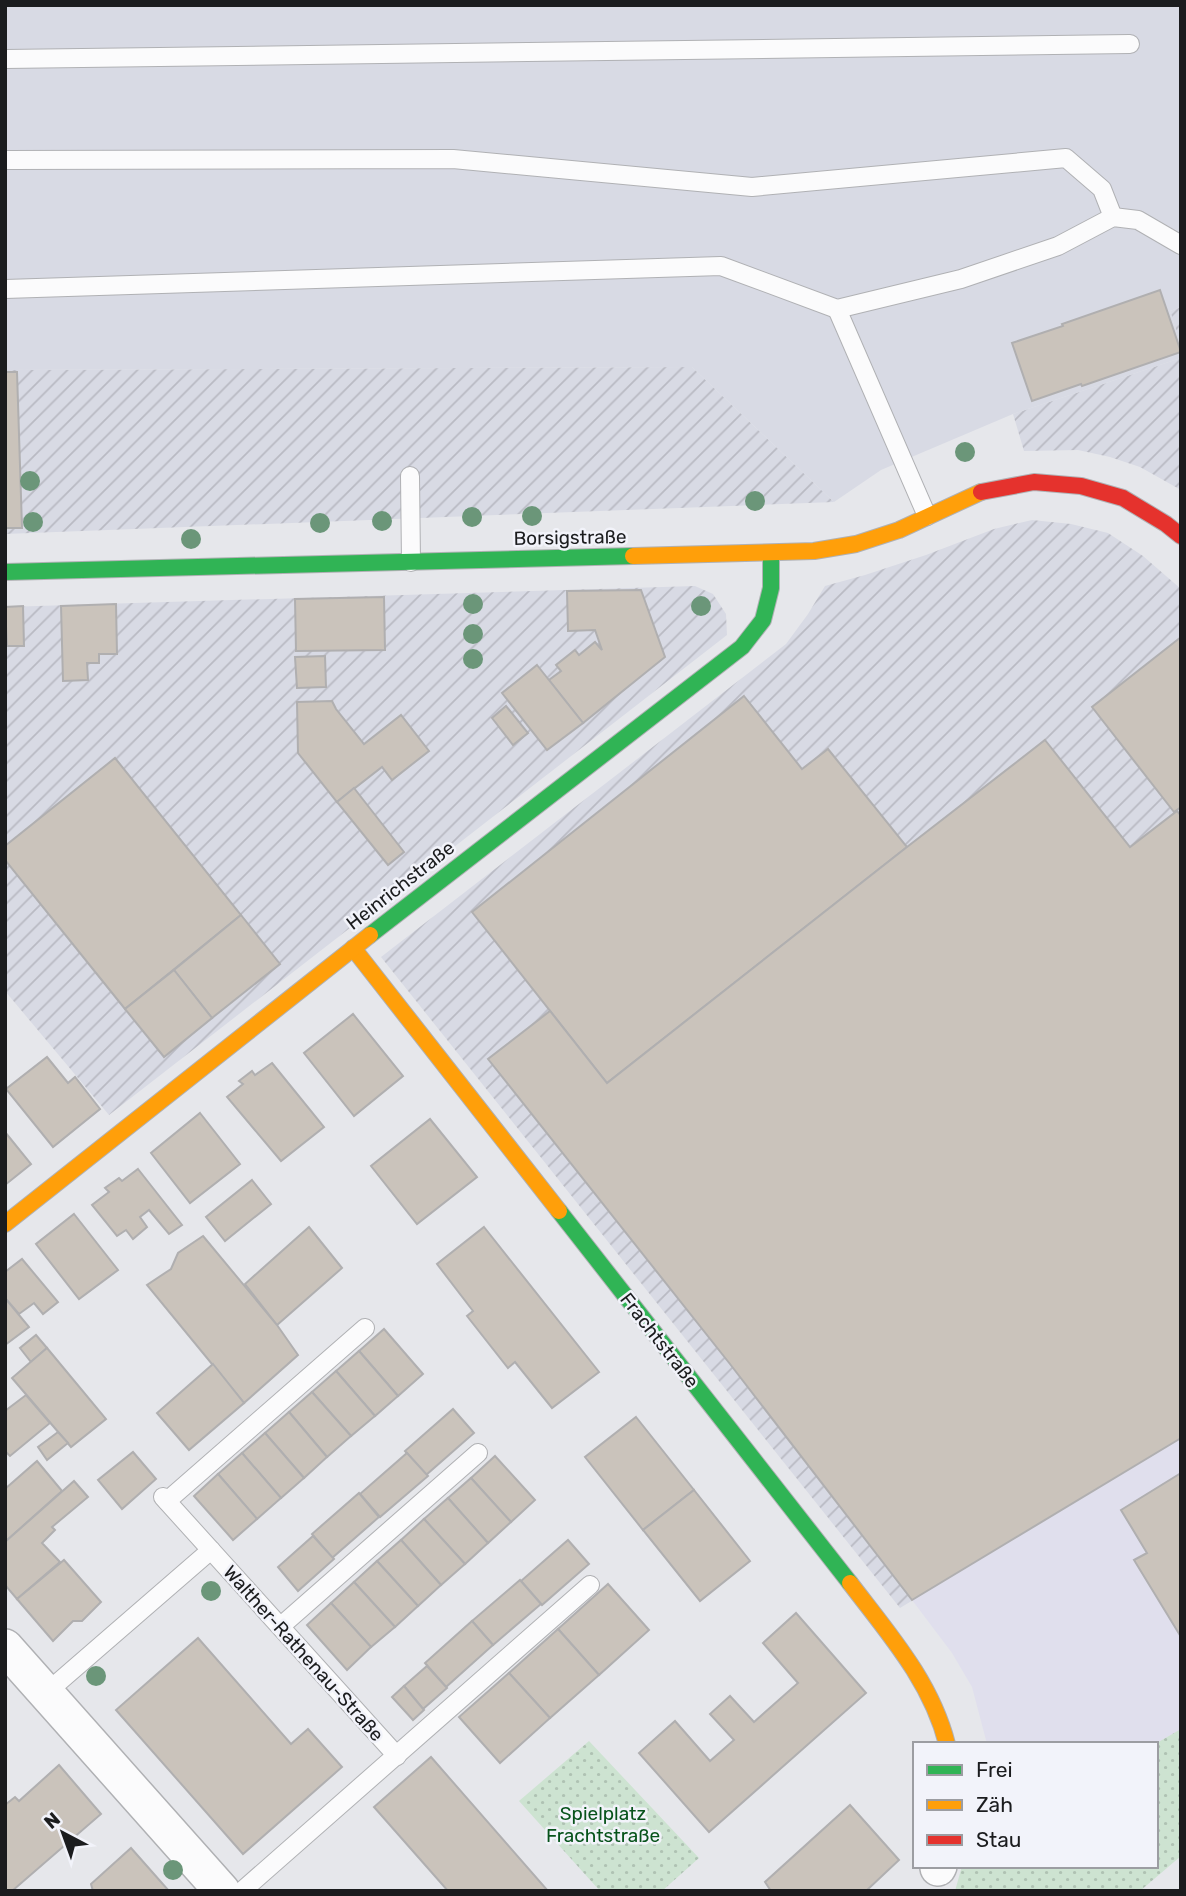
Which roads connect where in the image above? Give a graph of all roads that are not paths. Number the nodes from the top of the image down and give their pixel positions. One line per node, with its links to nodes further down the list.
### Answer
1 (1130, 44): 2 (lane)
2 (5, 59)
3 (5, 160): 4 (lane)
4 (1113, 217): 5 (lane); 7 (lane)
5 (1181, 245)
6 (5, 289): 7 (lane)
7 (836, 309): 9 (lane)
8 (410, 476): 12 (lane)
9 (927, 516): 10 (street, Borsigstraße); 11 (street, Borsigstraße)
10 (1181, 536)
11 (771, 553): 12 (street, Borsigstraße); 14 (street, Heinrichstraße)
12 (411, 562): 13 (street, Borsigstraße)
13 (5, 572)
14 (353, 948): 15 (street, Heinrichstraße); 23 (street, Frachtstraße)
15 (5, 1224)
16 (365, 1328): 18 (lane, Walther-Rathenau-Straße)
17 (478, 1453): 20 (lane)
18 (211, 1550): 20 (lane, Walther-Rathenau-Straße); 22 (lane, Walther-Rathenau-Straße)
19 (590, 1585): 24 (lane, Walther-Rathenau-Straße)
20 (281, 1626): 24 (lane, Walther-Rathenau-Straße)
21 (5, 1647): 22 (street)
22 (47, 1693): 25 (street)
23 (946, 1742)
24 (397, 1756): 26 (lane, Walther-Rathenau-Straße)
25 (222, 1891)
26 (242, 1891)

